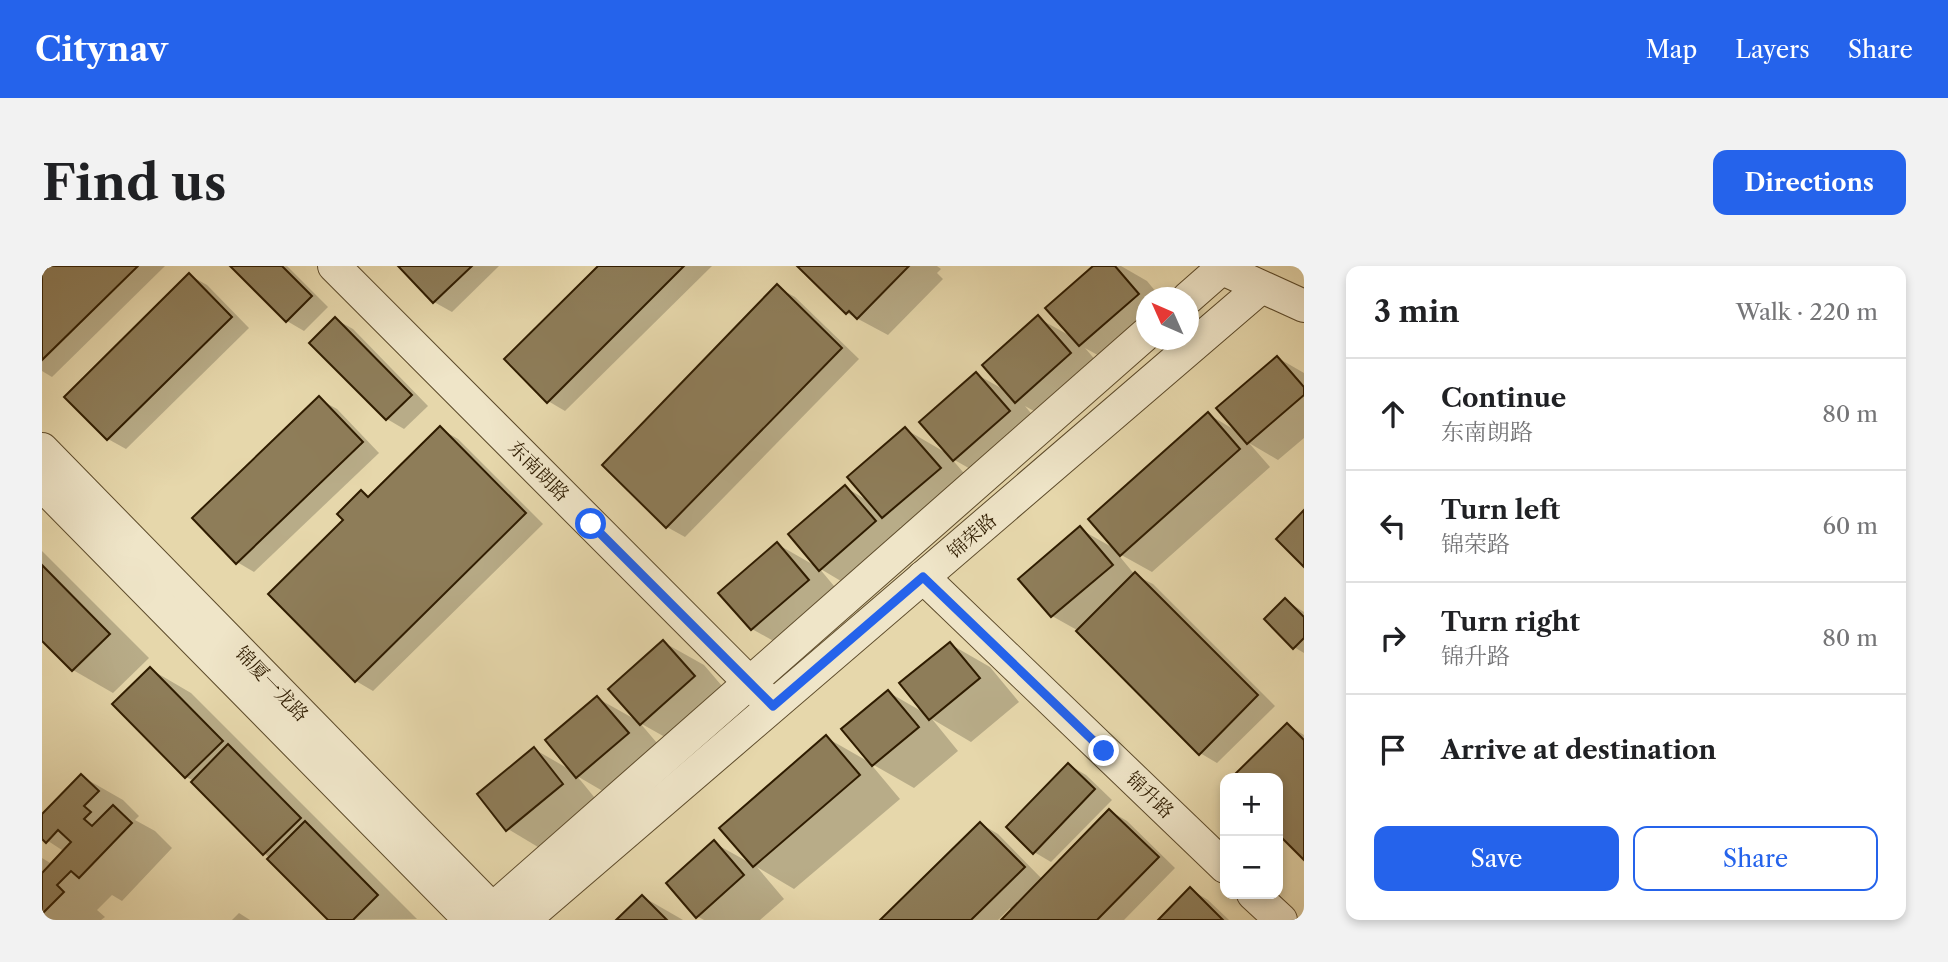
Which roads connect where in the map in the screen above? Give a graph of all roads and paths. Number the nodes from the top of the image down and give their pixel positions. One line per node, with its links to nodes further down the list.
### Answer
1 (334, 266): 10 (street, 东南朗路)
2 (1219, 267): 3 (street); 4 (street)
3 (1199, 287)
4 (1260, 288): 5 (street); 9 (street, 锦荣路)
5 (1304, 306)
6 (1136, 343): 10 (street, 锦荣路)
7 (42, 449): 14 (street, 锦厦一龙路)
8 (42, 485): 14 (street, 锦厦一龙路)
9 (923, 577): 11 (street, 锦荣路); 12 (street, 锦升路)
10 (749, 682): 11 (street, 东南朗路); 14 (street, 锦荣路)
11 (773, 706): 15 (street, 锦荣路)
12 (1220, 862)
13 (1258, 899): 16 (street)
14 (486, 917)
15 (524, 920)
16 (1281, 920)

